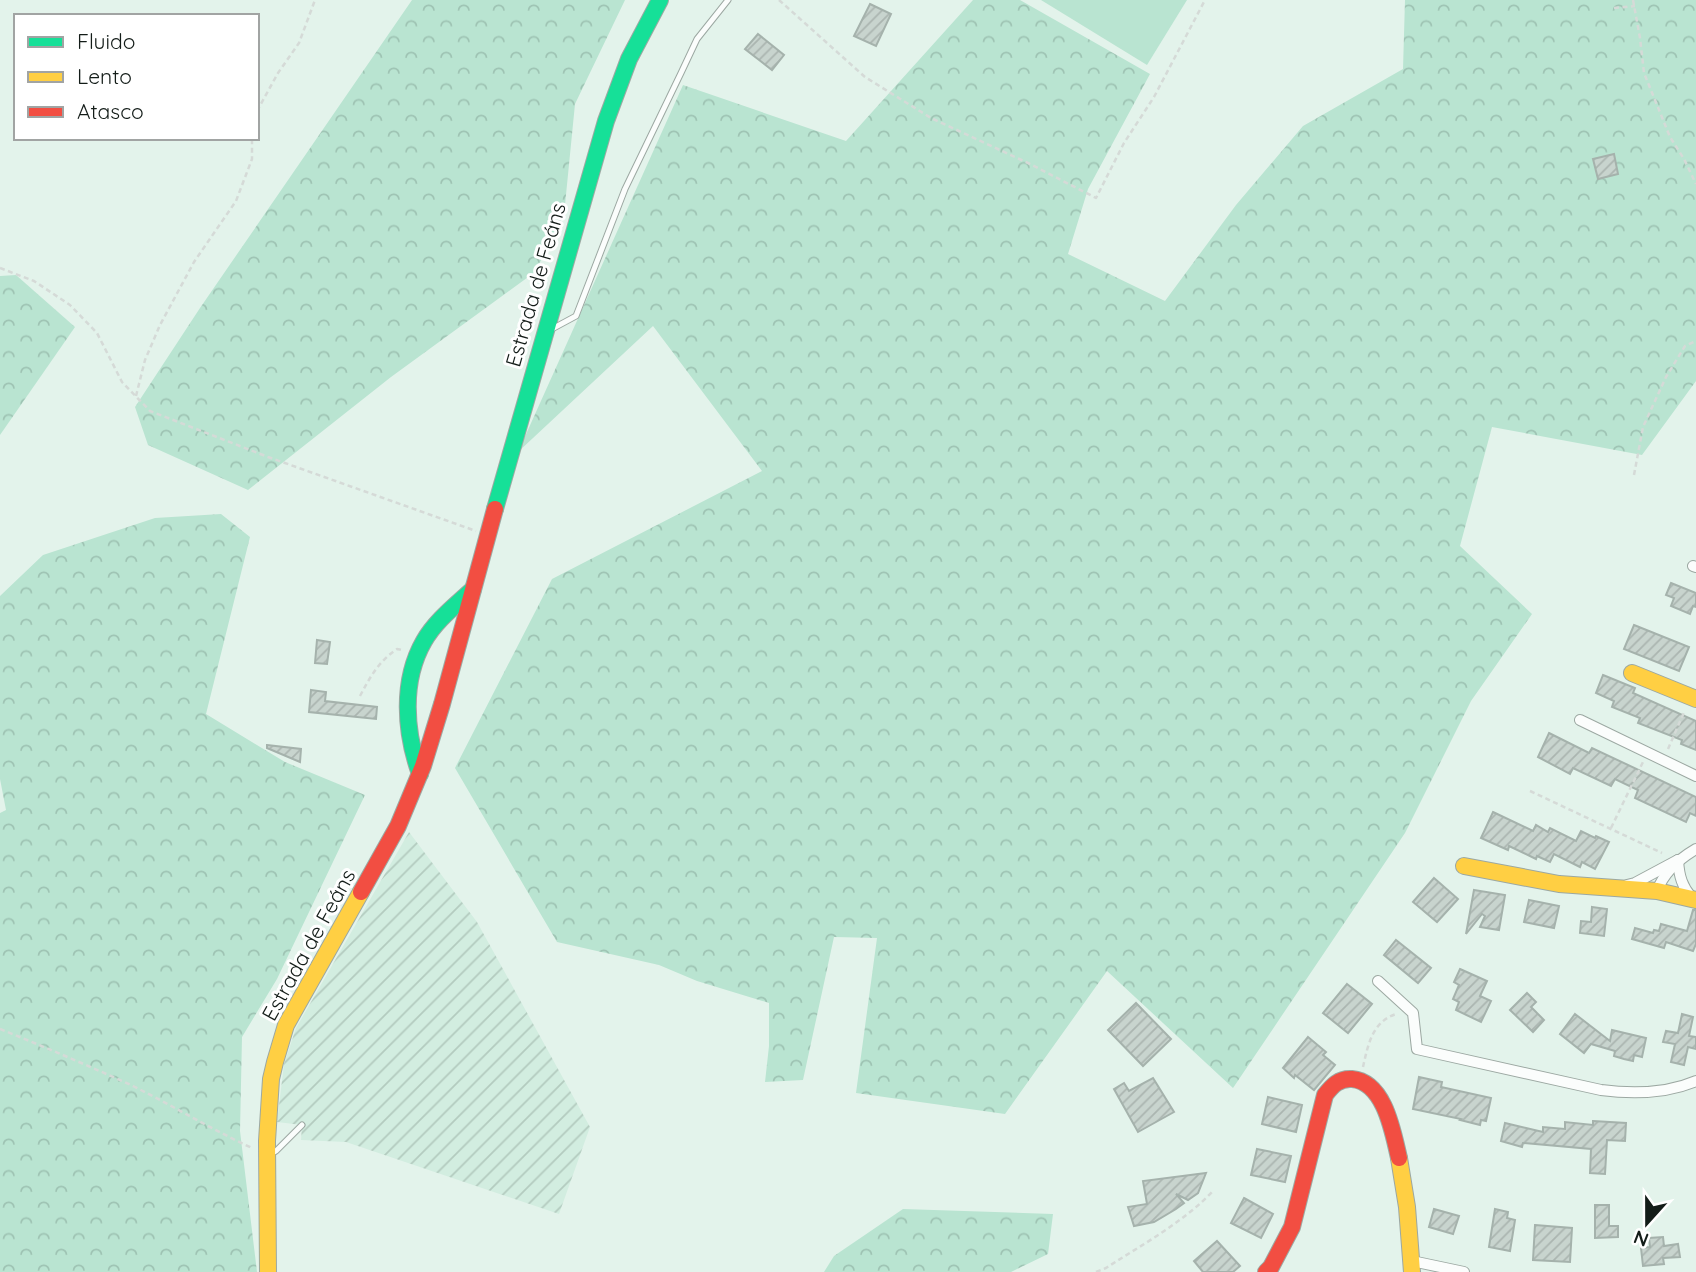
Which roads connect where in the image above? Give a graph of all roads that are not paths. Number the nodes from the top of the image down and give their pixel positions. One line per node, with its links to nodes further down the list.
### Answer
1 (660, 0): 3 (street, Estrada de Feáns)
2 (728, 0): 3 (lane)
3 (545, 332): 4 (street, Estrada de Feáns)
4 (473, 589): 8 (street, Estrada de Feáns); 8 (street)
5 (1632, 673): 6 (street)
6 (1693, 698)
7 (1580, 720): 9 (street)
8 (420, 774): 19 (street, Estrada de Feáns)
9 (1696, 776)
10 (1696, 849): 11 (street)
11 (1678, 860): 13 (street); 14 (street); 15 (street)
12 (1464, 866): 13 (street)
13 (1619, 888): 14 (street)
14 (1657, 891): 15 (street)
15 (1695, 900)
16 (1378, 981): 17 (street)
17 (1696, 1081)
18 (302, 1125): 19 (lane)
19 (267, 1155): 21 (street, Estrada de Feáns)
20 (1412, 1266): 22 (street); 23 (street)
21 (268, 1272)
22 (1266, 1272)
23 (1464, 1272)

